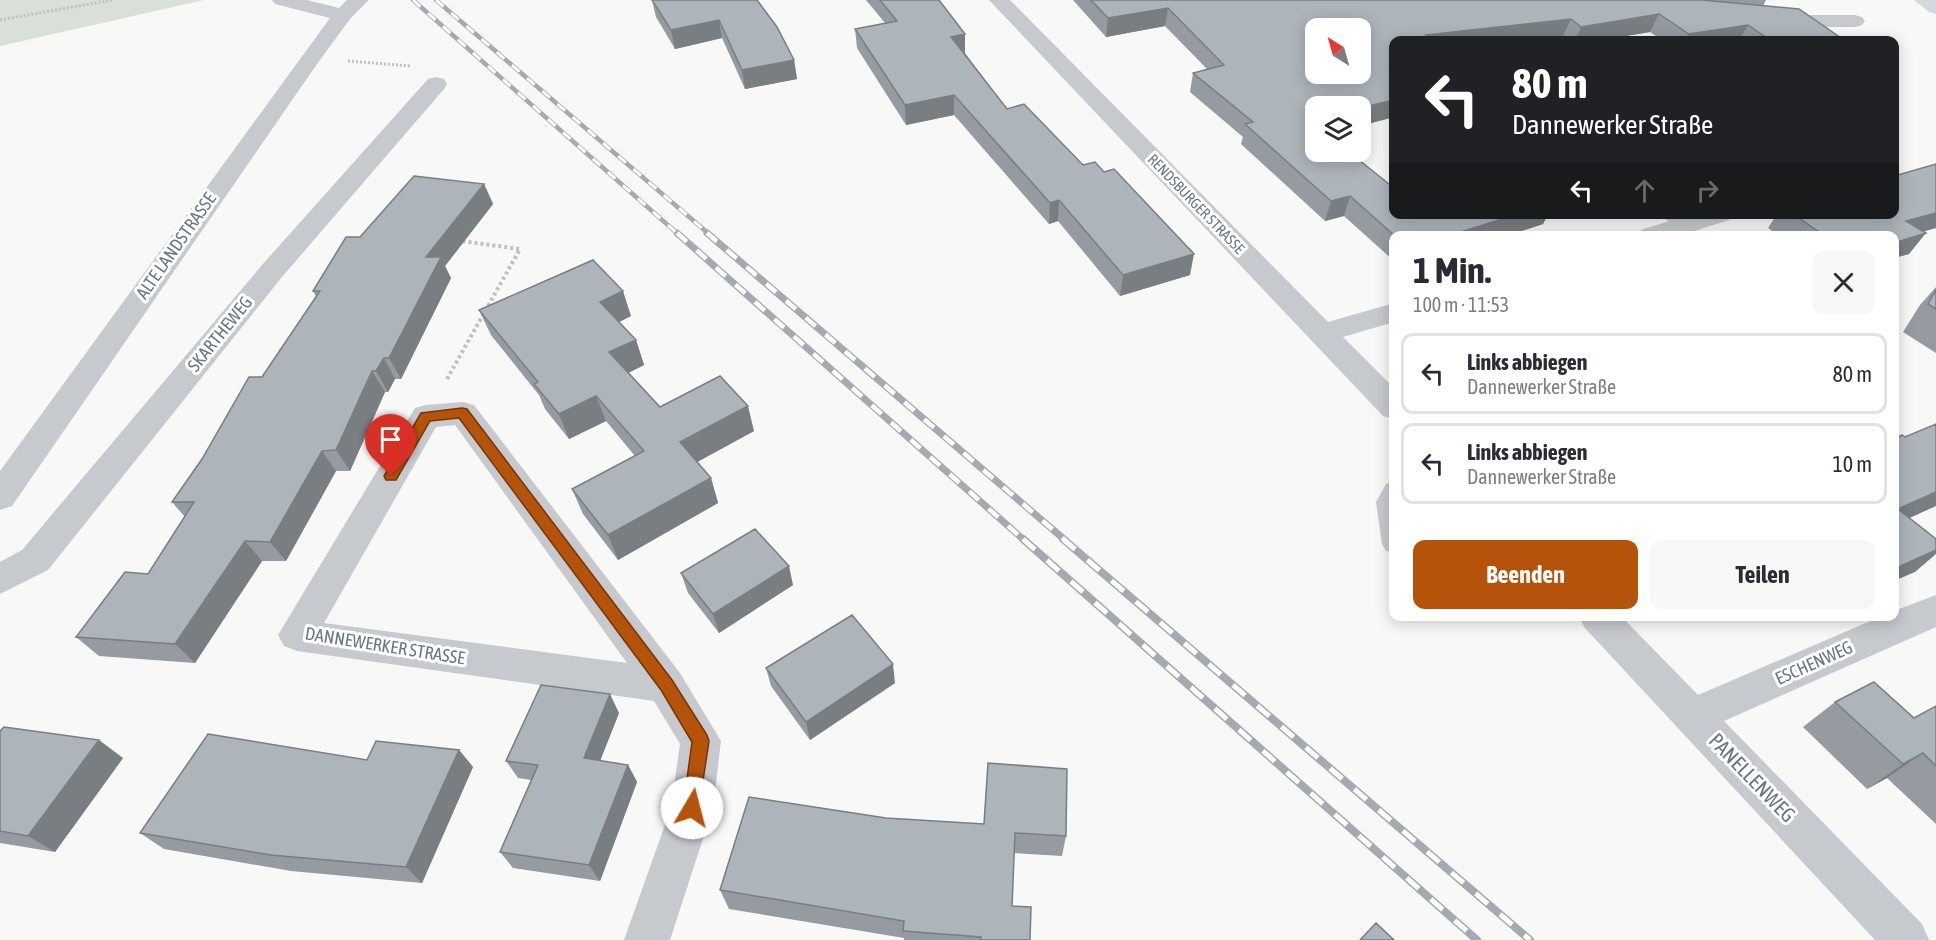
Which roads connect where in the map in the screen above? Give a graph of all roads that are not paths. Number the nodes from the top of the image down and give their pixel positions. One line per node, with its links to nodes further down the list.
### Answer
1 (282, 0): 4 (street)
2 (999, 0): 12 (street, RENDSBURGER STRASSE)
3 (1924, 0): 5 (main road)
4 (351, 7): 14 (street, ALTE LANDSTRASSE)
5 (1936, 8)
6 (1747, 16): 7 (street)
7 (1855, 21)
8 (436, 84): 15 (street, SKARTHEWEG)
9 (1676, 220): 10 (street)
10 (1658, 231)
11 (1389, 314): 12 (street)
12 (1321, 334): 13 (street, RENDSBURGER STRASSE)
13 (1389, 403)
14 (0, 497)
15 (0, 579)
16 (1936, 610): 19 (street, ESCHENWEG)
17 (1602, 621): 19 (street, PANELLENWEG)
18 (666, 685): 18 (street, DANNEWERKER STRASSE); 20 (street)
19 (1693, 716): 21 (street, PANELLENWEG)
20 (647, 940)
21 (1906, 940)

